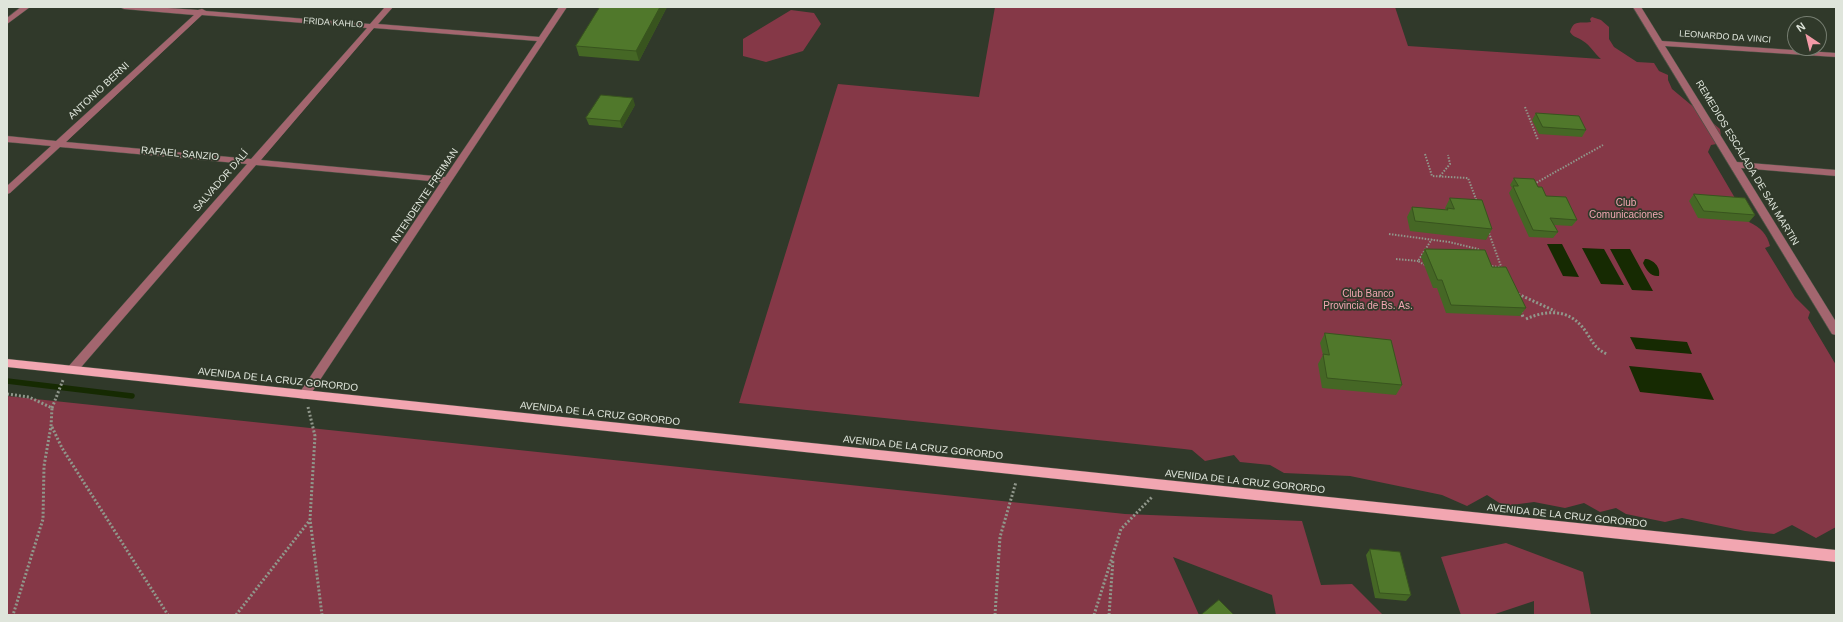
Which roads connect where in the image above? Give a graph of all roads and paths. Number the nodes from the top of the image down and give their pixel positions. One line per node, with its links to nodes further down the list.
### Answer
1 (26, 7): 7 (street)
2 (124, 7): 6 (street, FRIDA KAHLO)
3 (389, 7): 8 (street, SALVADOR DALÍ)
4 (563, 7): 9 (street, INTENDENTE FREIMAN)
5 (1637, 7): 10 (street, REMEDIOS ESCALADA DE SAN MARTIN)
6 (204, 10): 8 (street, FRIDA KAHLO); 15 (street, ANTONIO BERNI)
7 (7, 22)
8 (373, 26): 9 (street, FRIDA KAHLO); 19 (street, SALVADOR DALÍ)
9 (542, 39): 23 (street, INTENDENTE FREIMAN)
10 (1660, 43): 11 (street, LEONARDO DA VINCI); 20 (street, REMEDIOS ESCALADA DE SAN MARTIN)
11 (1836, 55)
12 (1525, 107): 14 (path)
13 (7, 139): 15 (street, RAFAEL SANZIO)
14 (1538, 140)
15 (59, 144): 19 (street, RAFAEL SANZIO); 25 (street, ANTONIO BERNI)
16 (1603, 146): 24 (path)
17 (1425, 154): 22 (path)
18 (1448, 155): 22 (path)
19 (254, 161): 23 (street, RAFAEL SANZIO); 45 (street, SALVADOR DALÍ)
20 (1736, 165): 21 (street); 42 (street, REMEDIOS ESCALADA DE SAN MARTIN)
21 (1836, 173)
22 (1440, 176): 26 (path)
23 (449, 180): 47 (street, INTENDENTE FREIMAN)
24 (1534, 189)
25 (7, 191)
26 (1479, 208)
27 (1488, 230): 36 (path)
28 (1389, 234): 29 (path)
29 (1432, 239): 30 (path); 34 (path)
30 (1478, 249): 31 (path); 32 (path)
31 (1472, 252)
32 (1483, 258)
33 (1396, 259): 34 (path)
34 (1418, 261): 37 (path)
35 (1485, 263): 36 (path)
36 (1501, 267): 38 (path)
37 (1430, 268)
38 (1504, 273)
39 (1512, 291): 41 (path)
40 (1520, 310): 41 (path)
41 (1555, 311): 43 (path)
42 (1835, 329)
43 (1607, 354)
44 (7, 363): 45 (main road, AVENIDA DE LA CRUZ GORORDO)
45 (72, 370): 47 (main road, AVENIDA DE LA CRUZ GORORDO); 48 (path)
46 (7, 394): 48 (path)
47 (304, 395): 50 (main road, AVENIDA DE LA CRUZ GORORDO); 52 (path)
48 (52, 408): 49 (path)
49 (51, 426): 55 (path); 56 (path)
50 (1020, 470): 51 (main road, AVENIDA DE LA CRUZ GORORDO); 59 (path)
51 (1163, 486): 53 (path); 54 (main road, AVENIDA DE LA CRUZ GORORDO)
52 (310, 520): 57 (path); 58 (path)
53 (1113, 555): 60 (path); 61 (path)
54 (1836, 556)
55 (13, 615)
56 (168, 615)
57 (236, 615)
58 (322, 615)
59 (995, 615)
60 (1094, 615)
61 (1109, 615)

